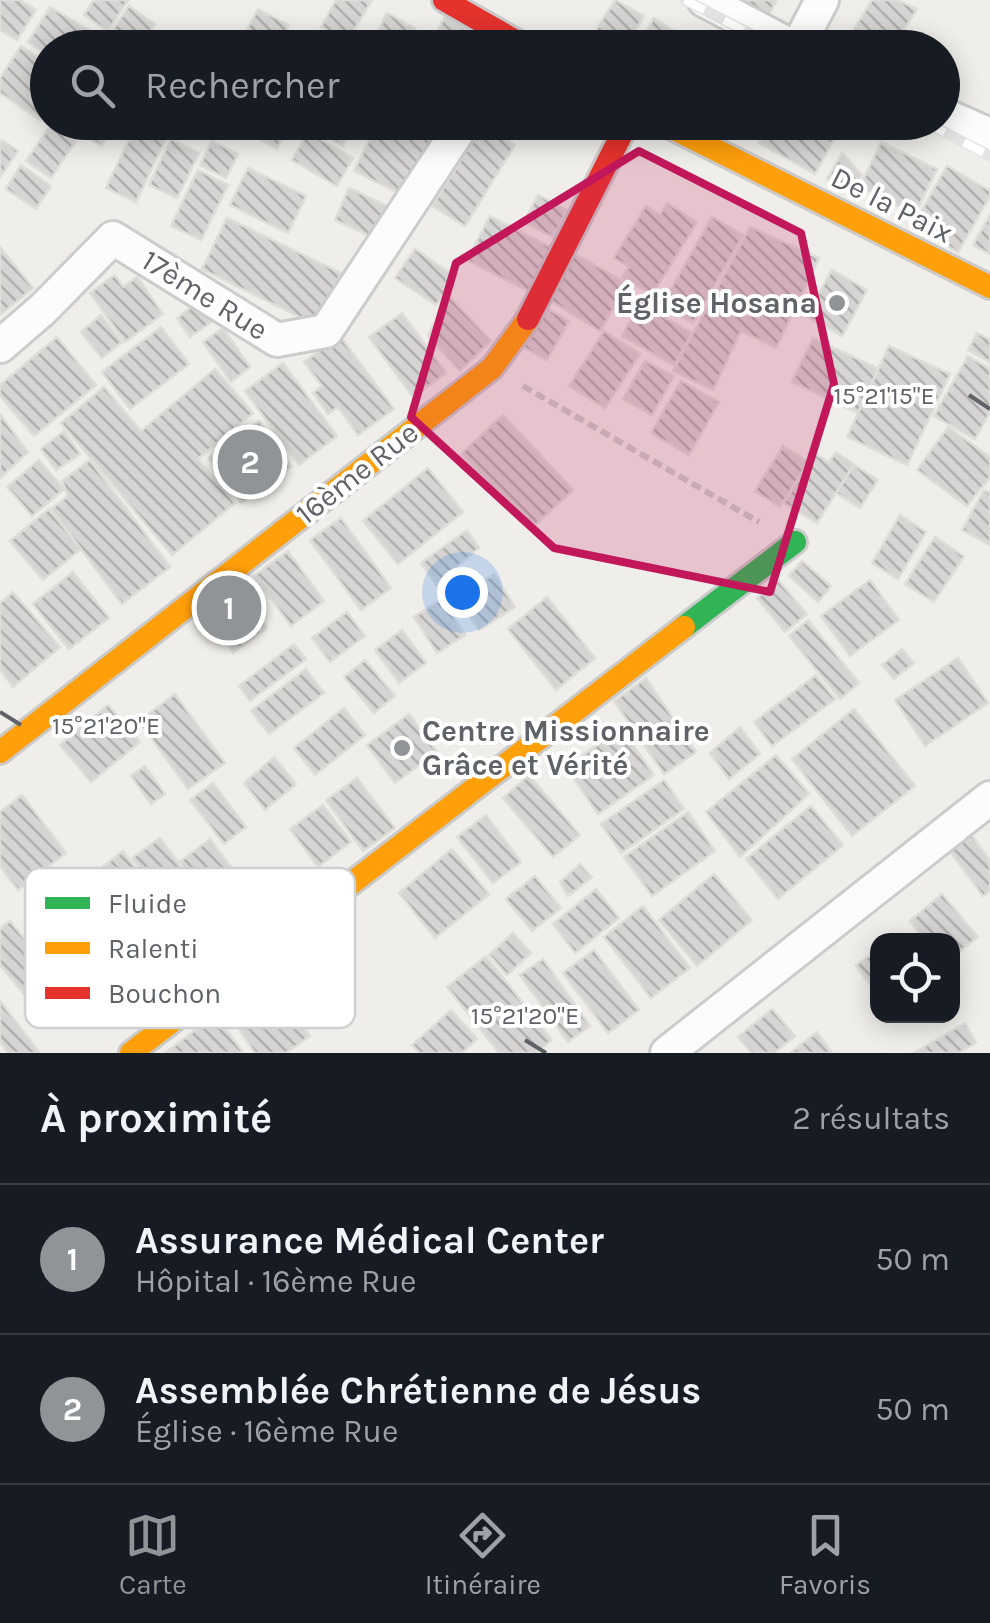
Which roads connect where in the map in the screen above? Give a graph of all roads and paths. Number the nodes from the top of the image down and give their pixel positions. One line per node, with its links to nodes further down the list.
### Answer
1 (444, 0): 4 (street)
2 (704, 0): 5 (street)
3 (822, 0): 6 (street)
4 (495, 30)
5 (762, 30)
6 (806, 30)
7 (960, 122): 8 (street)
8 (990, 135)
9 (452, 140): 13 (street, 17ème Rue)
10 (619, 140): 14 (street, 16ème Rue)
11 (696, 140): 12 (street, De la Paix)
12 (990, 288)
13 (0, 346)
14 (492, 368): 15 (path); 16 (street, 16ème Rue)
15 (795, 542): 18 (street)
16 (0, 752)
17 (990, 798): 21 (street)
18 (355, 881)
19 (163, 1028): 20 (street)
20 (131, 1053)
21 (667, 1053)

